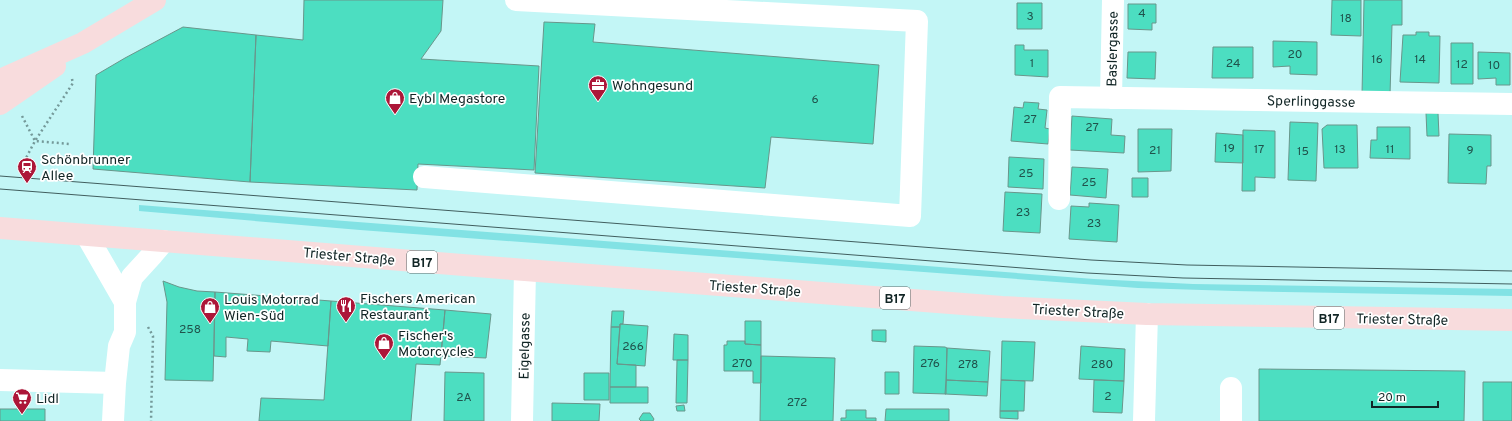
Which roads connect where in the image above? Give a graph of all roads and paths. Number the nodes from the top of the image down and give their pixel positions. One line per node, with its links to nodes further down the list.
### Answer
1 (155, 0): 4 (main road)
2 (516, 0): 11 (street)
3 (1113, 0): 6 (street, Baslergasse)
4 (77, 49): 5 (main road); 8 (path)
5 (4, 93): 8 (path)
6 (1111, 98): 7 (street, Sperlinggasse); 12 (street, Sperlinggasse)
7 (1512, 104)
8 (35, 141): 9 (path); 10 (path)
9 (70, 144)
10 (24, 167)
11 (424, 177)
12 (1059, 200)
13 (0, 228): 14 (main road, Triester Straße / B17)
14 (87, 236): 15 (main road, Triester Straße / B17); 17 (street)
15 (164, 241): 16 (main road, Triester Straße / B17); 17 (street)
16 (525, 270): 18 (main road, Triester Straße / B17); 26 (street, Eigelgasse)
17 (125, 302): 22 (street)
18 (1147, 314): 19 (main road, Triester Straße / B17); 27 (street)
19 (1512, 320)
20 (147, 324): 25 (path)
21 (0, 380): 22 (street)
22 (115, 383): 24 (street)
23 (1231, 388): 28 (street)
24 (113, 421)
25 (151, 421)
26 (522, 421)
27 (1144, 421)
28 (1230, 421)

